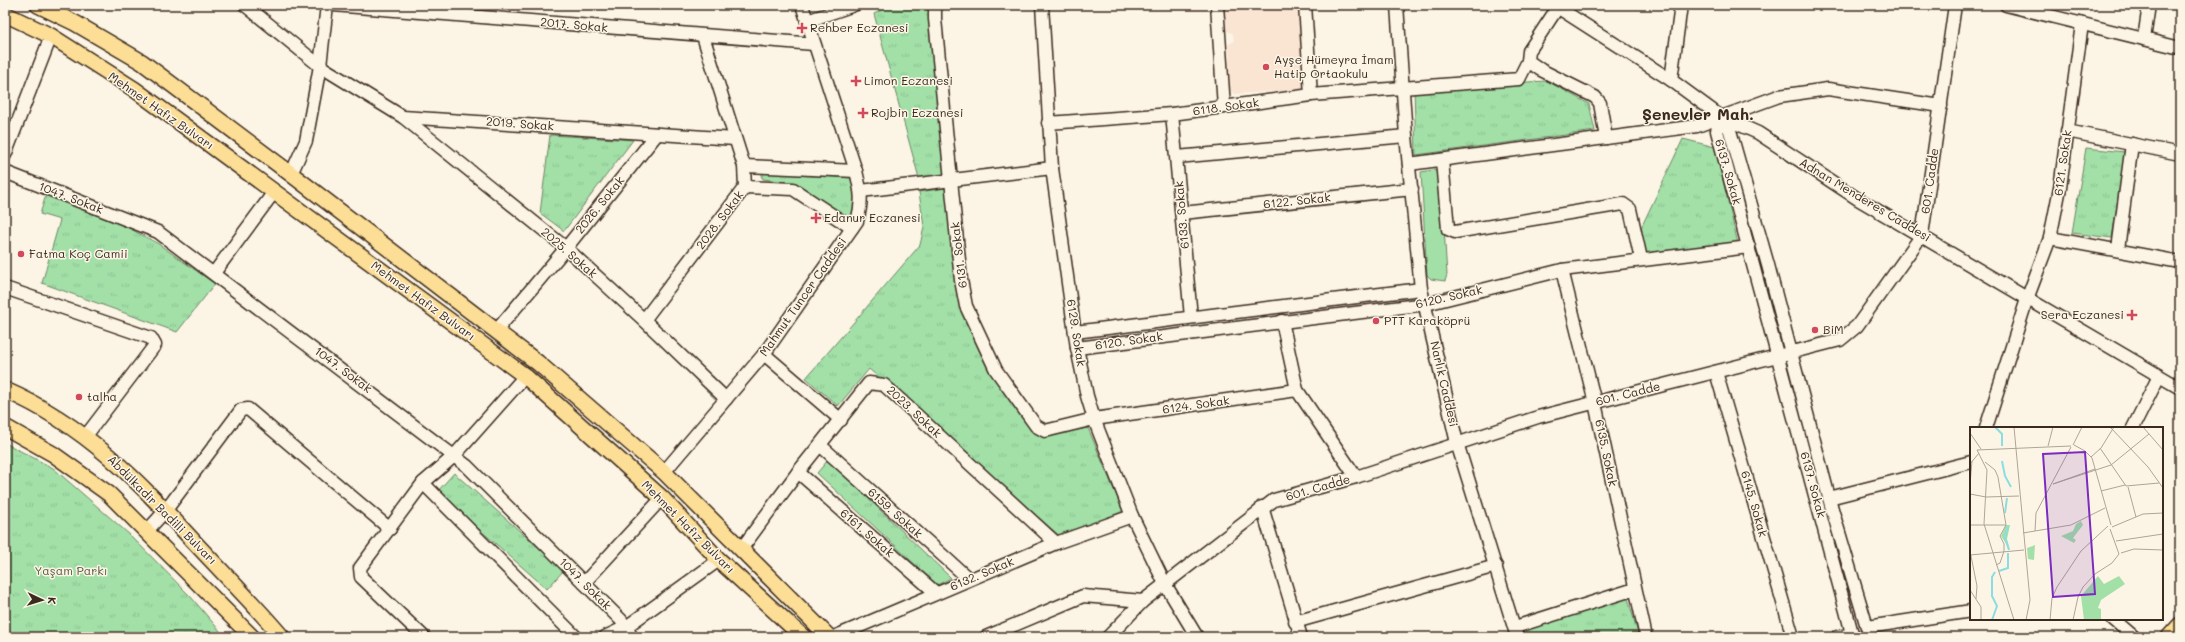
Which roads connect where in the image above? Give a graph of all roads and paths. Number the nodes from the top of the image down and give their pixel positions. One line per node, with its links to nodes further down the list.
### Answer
1 (39, 5): 51 (main road, Mehmet Hafız Bulvarı)
2 (245, 5): 26 (street, 2019. Sokak)
3 (327, 5): 26 (street)
4 (333, 5): 21 (street, 2017. Sokak)
5 (802, 5): 18 (street, Mahmut Tuncer Caddesi)
6 (854, 5): 18 (street)
7 (935, 5): 52 (street, 6131. Sokak)
8 (1042, 5): 35 (street, 6129. Sokak)
9 (1217, 5): 31 (street)
10 (1305, 5): 29 (street)
11 (1397, 5): 28 (street, Narlık Caddesi)
12 (1680, 5): 27 (street)
13 (1955, 5): 30 (street, 601. Cadde)
14 (2006, 5): 19 (street)
15 (2149, 5): 22 (street)
16 (1556, 6): 25 (street); 27 (street, Adnan Menderes Caddesi)
17 (5, 14): 20 (main road, Mehmet Hafız Bulvarı)
18 (807, 21): 23 (street, Mahmut Tuncer Caddesi)
19 (2082, 24): 22 (street); 36 (street, 6121. Sokak)
20 (51, 36): 43 (street); 56 (main road, Mehmet Hafız Bulvarı)
21 (703, 36): 23 (street, 2017. Sokak); 40 (street, 2028. Sokak)
22 (2144, 39): 24 (street)
23 (814, 44): 49 (street, Mahmut Tuncer Caddesi)
24 (2180, 48)
25 (1528, 61): 28 (street, 6118. Sokak); 39 (street)
26 (320, 66): 34 (street, 2019. Sokak); 51 (street)
27 (1671, 80): 33 (street, Adnan Menderes Caddesi)
28 (1403, 87): 29 (street, 6118. Sokak); 38 (street, Narlık Caddesi)
29 (1311, 95): 31 (street, 6118. Sokak)
30 (1941, 106): 33 (street); 59 (street, 601. Cadde)
31 (1224, 107): 32 (street, 6118. Sokak)
32 (1172, 114): 35 (street, 6118. Sokak); 44 (street, 6133. Sokak)
33 (1720, 116): 39 (street); 59 (street, Adnan Menderes Caddesi); 61 (street, 6137. Sokak); 78 (street, 6137. Sokak)
34 (403, 117): 37 (street, 2019. Sokak); 62 (street, 2025. Sokak)
35 (1048, 122): 48 (street, 6129. Sokak)
36 (2067, 131): 41 (street); 60 (street, 6121. Sokak)
37 (657, 134): 40 (street, 2019. Sokak); 62 (street, 2026. Sokak)
38 (1406, 136): 44 (street); 46 (street, Narlık Caddesi)
39 (1606, 138): 45 (street)
40 (735, 139): 47 (street, 2028. Sokak)
41 (2132, 144): 42 (street); 63 (street)
42 (2180, 154)
43 (5, 156)
44 (1177, 156): 57 (street, 6133. Sokak)
45 (1442, 160): 46 (street); 64 (street)
46 (1409, 164): 54 (street, Narlık Caddesi)
47 (744, 166): 49 (street); 53 (street, 2028. Sokak)
48 (1052, 168): 52 (street); 76 (street, 6129. Sokak)
49 (856, 170): 55 (street, Mahmut Tuncer Caddesi)
50 (5, 172): 67 (street, 1047. Sokak)
51 (292, 174): 75 (main road, Mehmet Hafız Bulvarı)
52 (951, 178): 55 (street); 89 (street, 6131. Sokak)
53 (745, 188): 58 (street); 73 (street, 2028. Sokak)
54 (1412, 189): 57 (street, 6122. Sokak); 69 (street, Narlık Caddesi)
55 (861, 191): 58 (street, Mahmut Tuncer Caddesi)
56 (274, 192): 67 (street); 82 (main road, Mehmet Hafız Bulvarı)
57 (1182, 213): 72 (street, 6133. Sokak)
58 (852, 228): 79 (street, Mahmut Tuncer Caddesi)
59 (1922, 235): 70 (street, Adnan Menderes Caddesi); 78 (street, 601. Cadde)
60 (2050, 238): 63 (street); 70 (street, 6121. Sokak)
61 (1749, 247): 64 (street, 6120. Sokak); 80 (street, 6137. Sokak)
62 (566, 248): 73 (street, 2025. Sokak); 75 (street, 2026. Sokak)
63 (2118, 250): 65 (street)
64 (1641, 259): 66 (street, 6120. Sokak)
65 (2180, 262)
66 (1562, 270): 71 (street, 6120. Sokak); 88 (street, 6135. Sokak)
67 (214, 273): 97 (street, 1047. Sokak)
68 (5, 288): 94 (street)
69 (1421, 289): 71 (street, Narlık Caddesi); 72 (street)
70 (2027, 299): 83 (street, Adnan Menderes Caddesi); 92 (street, 6121. Sokak)
71 (1426, 304): 74 (street, 6120. Sokak); 95 (street, Narlık Caddesi)
72 (1191, 317): 76 (street)
73 (644, 320): 87 (street, 2025. Sokak)
74 (1282, 321): 77 (street, 6120. Sokak); 86 (street)
75 (496, 331): 99 (main road, Mehmet Hafız Bulvarı)
76 (1075, 332): 77 (street, 6129. Sokak)
77 (1077, 348): 89 (street, 6129. Sokak)
78 (1791, 352): 80 (street, 601. Cadde); 104 (street, 6137. Sokak)
79 (764, 354): 87 (street, Mahmut Tuncer Caddesi); 90 (street)
80 (1778, 356): 81 (street, 601. Cadde); 127 (street, 6137. Sokak)
81 (1716, 372): 88 (street, 601. Cadde); 141 (street, 6145. Sokak)
82 (525, 376): 97 (street); 103 (main road, Mehmet Hafız Bulvarı)
83 (2159, 376): 84 (street, Adnan Menderes Caddesi); 93 (street)
84 (2180, 388)
85 (5, 390): 94 (main road, Abdülkadir Badilli Bulvarı)
86 (1297, 390): 89 (street, 6124. Sokak); 101 (street)
87 (726, 398): 99 (street, Mahmut Tuncer Caddesi)
88 (1595, 403): 95 (street, 601. Cadde); 117 (street, 6135. Sokak)
89 (1094, 419): 107 (street, 6129. Sokak)
90 (841, 420): 96 (street, 2023. Sokak); 110 (street, 2023. Sokak)
91 (5, 427): 109 (main road, Abdülkadir Badilli Bulvarı)
92 (1986, 427)
93 (2134, 427)
94 (85, 437): 106 (main road, Abdülkadir Badilli Bulvarı)
95 (1457, 443): 101 (street, 601. Cadde); 113 (street, Narlık Caddesi)
96 (821, 446): 100 (street, 2023. Sokak); 114 (street, 6159. Sokak)
97 (454, 456): 102 (street); 115 (street, 1047. Sokak)
98 (1970, 462): 104 (street)
99 (664, 472): 111 (main road, Mehmet Hafız Bulvarı)
100 (798, 472): 111 (street, 2023. Sokak); 118 (street, 6161. Sokak)
101 (1356, 477): 105 (street, 601. Cadde)
102 (423, 483): 108 (street); 131 (street)
103 (662, 498): 112 (main road, Mehmet Hafız Bulvarı); 115 (street)
104 (1829, 498): 126 (street, 6137. Sokak)
105 (1262, 508): 116 (street, 601. Cadde); 122 (street)
106 (166, 510): 108 (street); 109 (street); 129 (main road, Abdülkadir Badilli Bulvarı)
107 (1132, 516): 110 (street, 6132. Sokak); 116 (street, 6129. Sokak)
108 (390, 529): 130 (street)
109 (147, 532): 128 (main road, Abdülkadir Badilli Bulvarı)
110 (1056, 543): 114 (street, 6132. Sokak)
111 (742, 548): 134 (main road, Mehmet Hafız Bulvarı)
112 (719, 560): 124 (street); 133 (main road, Mehmet Hafız Bulvarı)
113 (1496, 566): 122 (street); 125 (street, Narlık Caddesi)
114 (969, 580): 118 (street, 6132. Sokak)
115 (584, 583): 124 (street, 1047. Sokak)
116 (1164, 584): 119 (street, 601. Cadde); 138 (street, 6129. Sokak)
117 (1636, 589): 125 (street); 140 (street, 6135. Sokak)
118 (936, 593): 135 (street, 6132. Sokak)
119 (1143, 601): 136 (street); 137 (street, 601. Cadde)
120 (1970, 610): 126 (street)
121 (2114, 620): 143 (street)
122 (1295, 622): 139 (street)
123 (2180, 625): 144 (main road)
124 (629, 632): 132 (street)
125 (1516, 632)
126 (1869, 632)
127 (1853, 635): 142 (street)
128 (252, 637)
129 (282, 637)
130 (424, 637)
131 (576, 637)
132 (605, 637)
133 (804, 637)
134 (828, 637)
135 (834, 637)
136 (986, 637)
137 (1108, 637)
138 (1197, 637)
139 (1300, 637)
140 (1646, 637)
141 (1793, 637)
142 (1837, 637)
143 (2134, 637)
144 (2169, 637)

